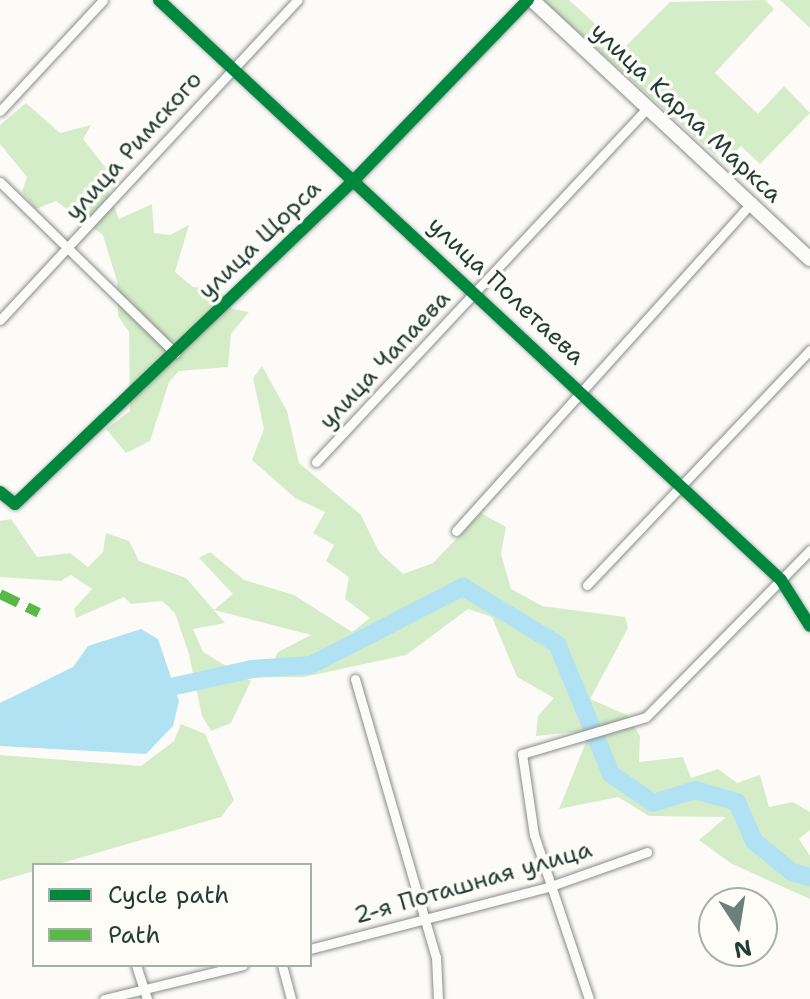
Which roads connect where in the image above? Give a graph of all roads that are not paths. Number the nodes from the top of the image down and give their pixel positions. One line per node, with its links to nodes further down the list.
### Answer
1 (103, 0): 7 (street)
2 (159, 0): 5 (street, улица Полетаева)
3 (297, 0): 5 (street, улица Римского)
4 (530, 0): 6 (main road, улица Карла Маркса); 8 (street, улица Щорса)
5 (232, 68): 8 (street, улица Полетаева); 11 (street, улица Римского)
6 (646, 109): 10 (main road, улица Карла Маркса); 13 (street, улица Чапаева)
7 (0, 111)
8 (355, 179): 13 (street, улица Полетаева); 16 (street, улица Щорса)
9 (0, 182): 11 (street)
10 (752, 202): 12 (main road, улица Карла Маркса); 17 (street)
11 (69, 247): 14 (street, улица Римского); 16 (street)
12 (810, 259)
13 (474, 294): 17 (street, улица Полетаева); 18 (street, улица Чапаева)
14 (0, 320)
15 (810, 350): 19 (street)
16 (175, 353): 20 (street, улица Щорса)
17 (580, 389): 19 (street, улица Полетаева); 21 (street)
18 (316, 462)
19 (679, 487): 23 (street, улица Полетаева); 24 (street)
20 (0, 492)
21 (456, 531)
22 (810, 550): 23 (street)
23 (781, 580): 25 (street, улица Полетаева); 28 (street)
24 (587, 585)
25 (810, 626)
26 (355, 679): 29 (street)
27 (647, 852): 28 (street, 2-я Поташная улица)
28 (551, 886): 29 (street, 2-я Поташная улица); 38 (street)
29 (422, 921): 30 (street, 2-я Поташная улица); 37 (street)
30 (312, 948)
31 (137, 967): 34 (street)
32 (236, 967): 34 (street)
33 (283, 967): 36 (street)
34 (145, 994): 35 (street)
35 (104, 999)
36 (291, 999)
37 (438, 999)
38 (589, 999)

